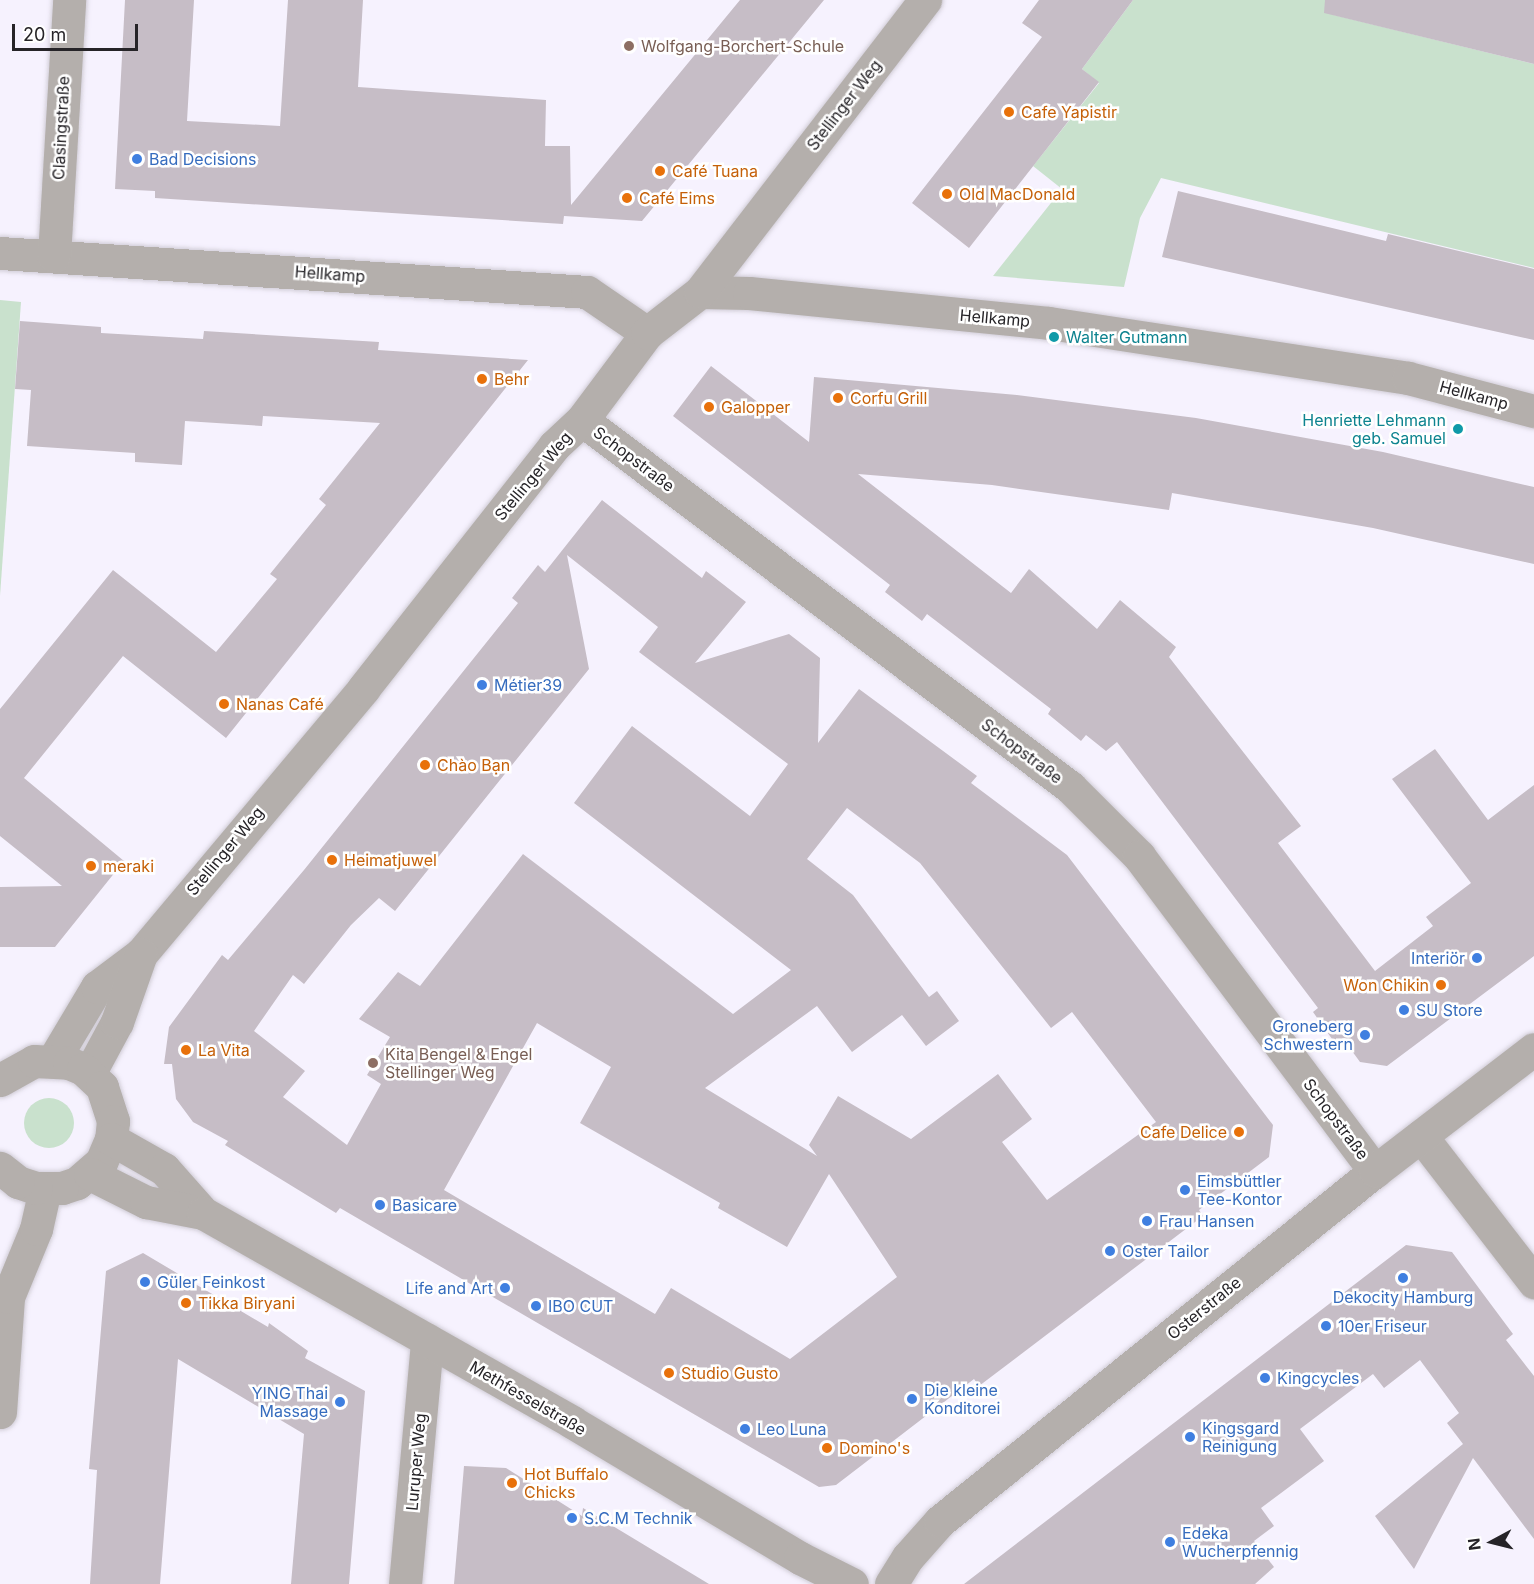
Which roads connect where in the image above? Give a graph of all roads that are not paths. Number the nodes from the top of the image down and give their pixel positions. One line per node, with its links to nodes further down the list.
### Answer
1 (69, 0): 4 (street, Clasingstraße)
2 (925, 0): 5 (street, Stellinger Weg)
3 (0, 253): 4 (street, Hellkamp)
4 (54, 256): 6 (street, Hellkamp)
5 (700, 292): 6 (street, Stellinger Weg); 7 (street, Hellkamp)
6 (647, 333): 8 (street, Stellinger Weg)
7 (1534, 411)
8 (582, 420): 9 (street, Stellinger Weg); 17 (street, Schopstraße)
9 (141, 954): 11 (street, Stellinger Weg); 12 (street, Stellinger Weg)
10 (1534, 1049): 14 (street, Osterstraße)
11 (54, 1059): 12 (street); 13 (street)
12 (89, 1074): 15 (street)
13 (0, 1080)
14 (1420, 1136): 17 (street, Osterstraße); 21 (street)
15 (111, 1139): 18 (street); 20 (street, Methfesselstraße)
16 (0, 1168): 19 (street)
17 (1375, 1171): 26 (street, Osterstraße)
18 (90, 1174): 19 (street); 20 (street, Methfesselstraße)
19 (45, 1189): 23 (street)
20 (203, 1213): 22 (street, Methfesselstraße)
21 (1534, 1281)
22 (427, 1340): 24 (street, Luruper Weg); 25 (street, Methfesselstraße)
23 (0, 1412)
24 (405, 1584)
25 (852, 1584)
26 (891, 1584)

